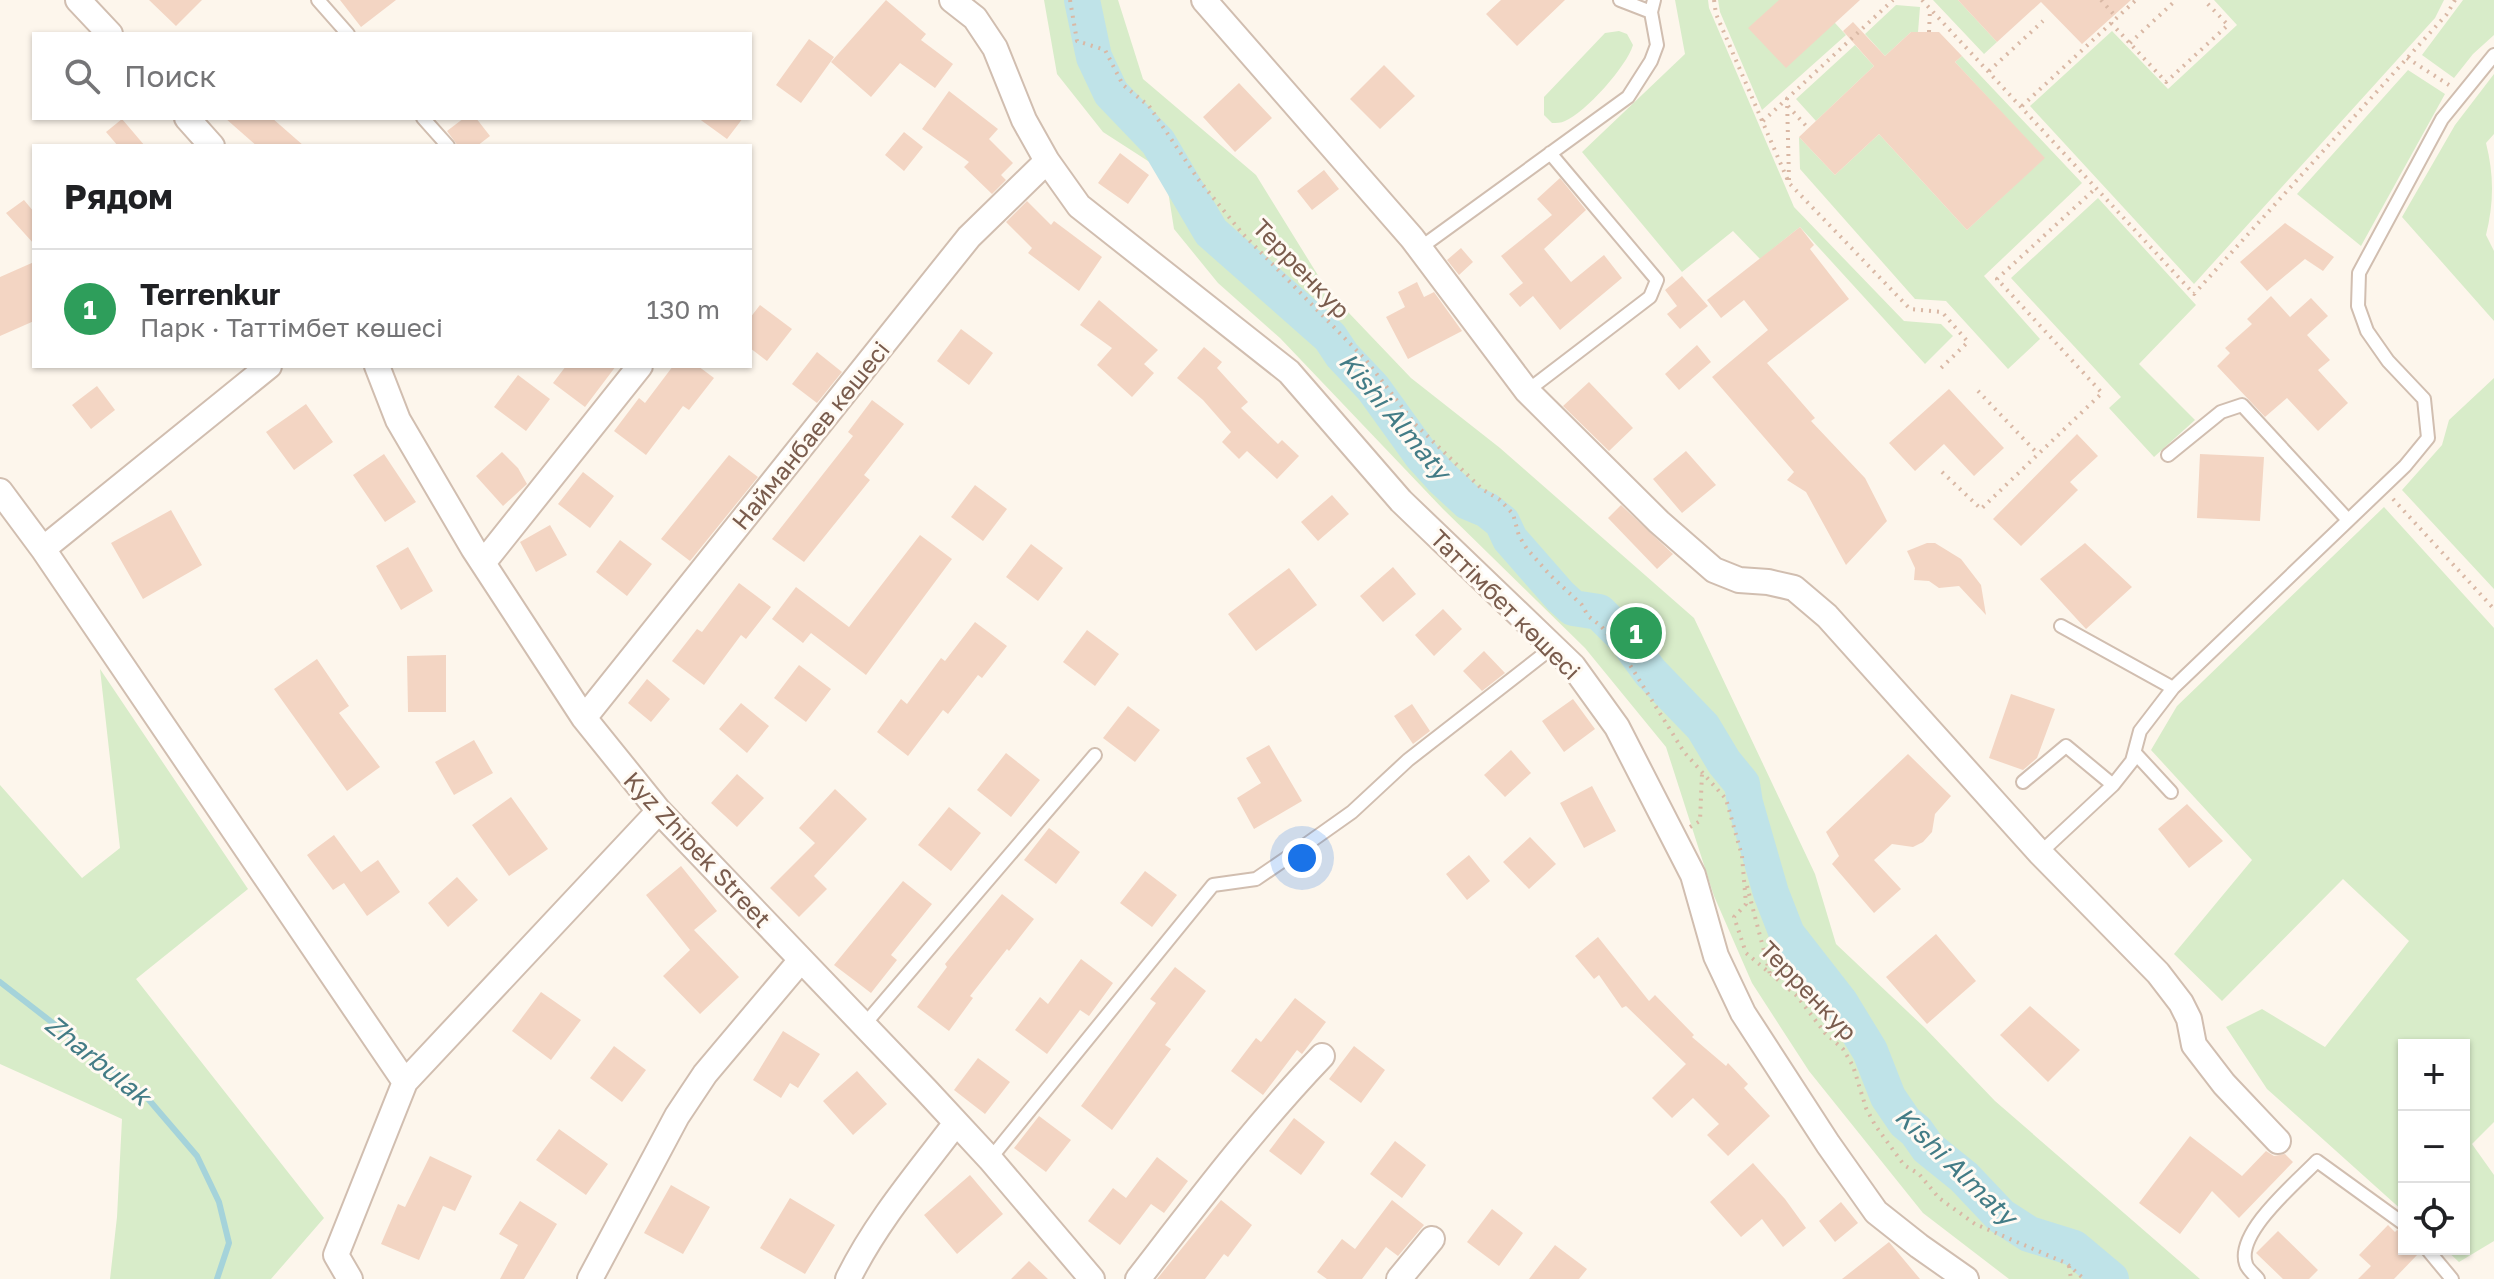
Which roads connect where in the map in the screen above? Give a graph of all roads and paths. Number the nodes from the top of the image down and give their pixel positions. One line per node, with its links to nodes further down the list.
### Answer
1 (78, 0): 20 (street)
2 (318, 0): 21 (lane)
3 (952, 0): 38 (street, Таттімбет көшесі)
4 (1070, 0): 63 (path, Терренкур)
5 (1204, 0): 41 (street)
6 (1620, 0): 15 (lane)
7 (1714, 0): 33 (path)
8 (1893, 0): 28 (path)
9 (1922, 0): 16 (path)
10 (2101, 0): 17 (path)
11 (2136, 0): 17 (path)
12 (2176, 0): 23 (path)
13 (2204, 0): 23 (path)
14 (2455, 0): 25 (path)
15 (1653, 6): 37 (lane)
16 (1930, 8): 22 (path); 26 (path)
17 (2117, 18): 19 (path)
18 (2043, 21): 26 (path)
19 (2111, 23): 23 (path); 30 (path)
20 (108, 32)
21 (346, 32)
22 (1929, 32)
23 (2130, 43)
24 (2494, 55): 27 (lane)
25 (2407, 58): 27 (path); 40 (path)
26 (1989, 71): 30 (path)
27 (2462, 94): 51 (lane)
28 (1787, 98): 29 (path); 33 (path)
29 (1787, 105): 34 (path); 39 (path)
30 (2022, 106): 40 (path)
31 (189, 120): 35 (street)
32 (425, 120): 36 (lane)
33 (1762, 121): 39 (path)
34 (1808, 128)
35 (210, 144)
36 (446, 144)
37 (1550, 153): 41 (lane); 46 (lane)
38 (1047, 161): 58 (street, Таттімбет көшесі); 60 (street, Найманбаев көшесі)
39 (1789, 183): 45 (path)
40 (2096, 188): 48 (path)
41 (1420, 248): 46 (street)
42 (267, 368): 54 (street)
43 (378, 368): 55 (street, Kyz Zhibek Street)
44 (638, 368): 55 (street)
45 (1941, 368)
46 (1527, 391): 69 (street)
47 (1978, 391): 48 (path)
48 (2038, 454): 50 (path)
49 (2168, 455): 53 (lane)
50 (1942, 472)
51 (2382, 488): 53 (lane); 56 (path)
52 (0, 491): 54 (street)
53 (2348, 520): 59 (lane)
54 (43, 549): 75 (street)
55 (483, 563): 60 (street, Kyz Zhibek Street)
56 (2494, 609)
57 (2061, 626): 59 (lane)
58 (1553, 647): 68 (street, Таттімбет көшесі); 78 (lane)
59 (2173, 688): 61 (lane)
60 (584, 718): 67 (street, Kyz Zhibek Street)
61 (2135, 753): 65 (lane); 66 (lane)
62 (1095, 755): 73 (lane)
63 (1702, 771): 68 (path); 70 (path, Терренкур)
64 (2023, 782): 65 (lane)
65 (2113, 785): 69 (lane)
66 (2171, 792)
67 (659, 811): 71 (street, Kyz Zhibek Street); 75 (street)
68 (1674, 837): 89 (street, Таттімбет көшесі)
69 (2040, 853): 77 (street)
70 (1743, 872): 72 (path); 72 (path, Терренкур)
71 (801, 960): 73 (street, Kyz Zhibek Street); 84 (street)
72 (1770, 974): 82 (path, Терренкур)
73 (864, 1025): 76 (street, Kyz Zhibek Street)
74 (1322, 1056): 87 (street)
75 (405, 1082): 83 (street)
76 (956, 1123): 78 (street, Kyz Zhibek Street); 85 (street)
77 (2278, 1141)
78 (990, 1159): 86 (street, Kyz Zhibek Street)
79 (2398, 1220): 92 (lane)
80 (1432, 1239): 88 (street)
81 (2432, 1255): 93 (lane)
82 (2069, 1265): 90 (path); 91 (path, Терренкур)
83 (350, 1279)
84 (590, 1279)
85 (848, 1279)
86 (1092, 1279)
87 (1138, 1279)
88 (1399, 1279)
89 (1966, 1279)
90 (2071, 1279)
91 (2084, 1279)
92 (2258, 1279)
93 (2452, 1279)

